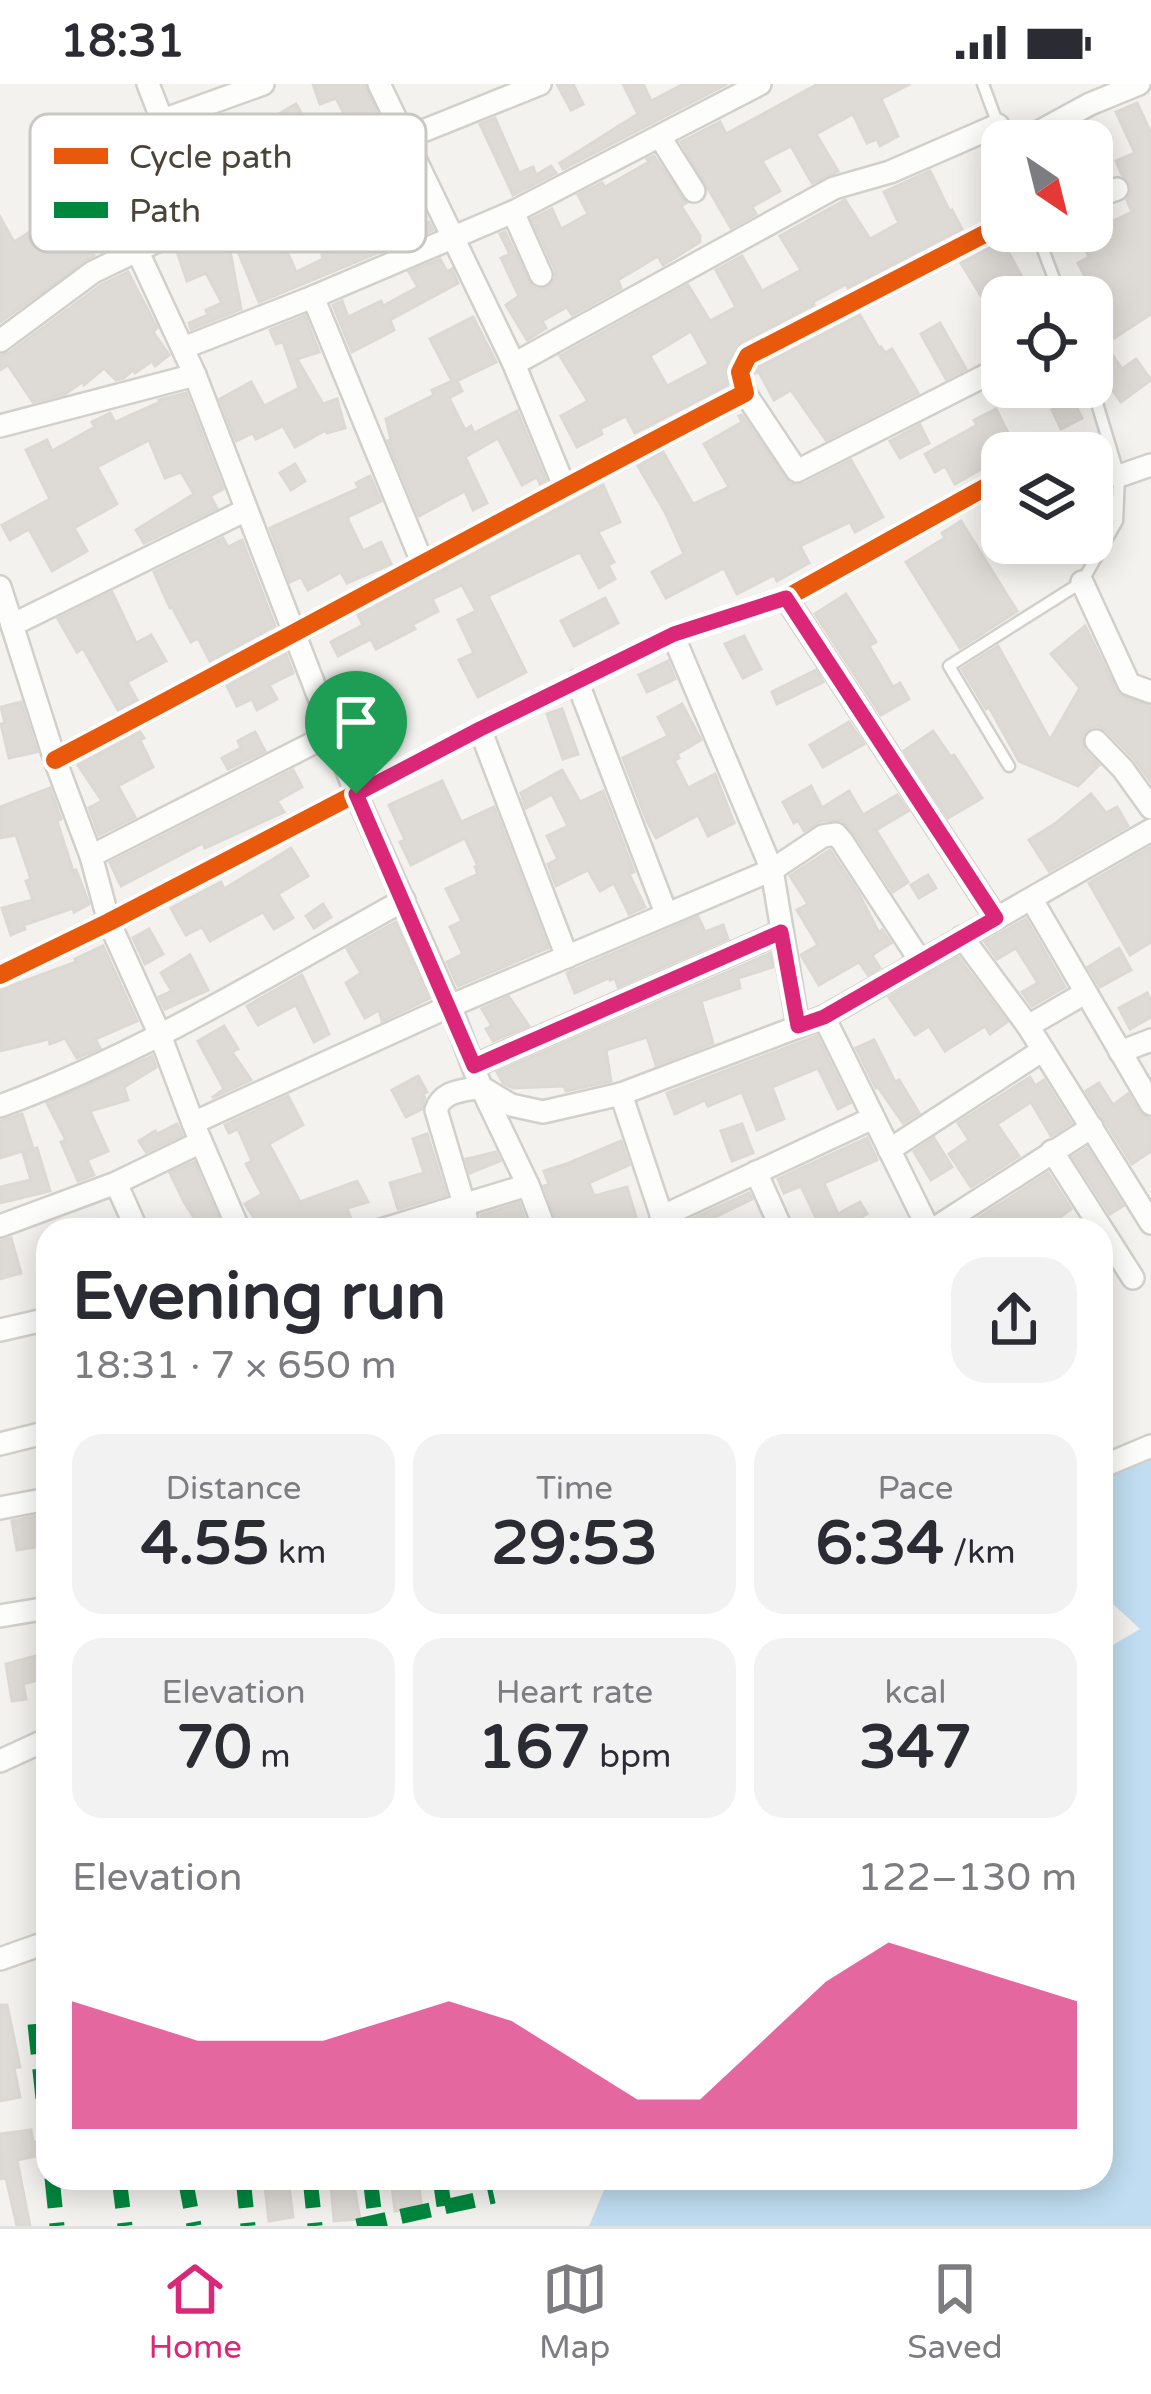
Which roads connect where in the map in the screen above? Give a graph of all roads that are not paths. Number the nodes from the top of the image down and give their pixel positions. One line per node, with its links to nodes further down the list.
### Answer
1 (148, 84): 9 (street)
2 (263, 84): 10 (street)
3 (380, 84): 11 (street)
4 (540, 84): 14 (street)
5 (760, 84): 15 (street)
6 (983, 84): 12 (lane)
7 (1139, 84): 8 (street)
8 (1086, 94): 13 (street)
9 (160, 114)
10 (180, 114)
11 (394, 114)
12 (996, 120)
13 (1051, 120)
14 (426, 132)
15 (660, 137): 20 (street); 21 (street)
16 (981, 140): 32 (street)
17 (426, 183): 23 (street)
18 (1117, 189): 19 (street)
19 (1113, 190)
20 (694, 191)
21 (513, 212): 23 (street); 28 (street)
22 (981, 236): 35 (street)
23 (452, 238): 24 (street); 32 (street)
24 (426, 249)
25 (133, 252): 30 (street)
26 (138, 252): 31 (street)
27 (420, 252): 29 (street)
28 (542, 275)
29 (313, 298): 31 (street); 44 (street)
30 (0, 341)
31 (183, 348): 33 (street)
32 (514, 364): 41 (street)
33 (195, 375): 37 (street); 43 (street)
34 (981, 378): 35 (street)
35 (745, 394): 41 (street)
36 (1098, 408): 40 (lane)
37 (0, 427)
38 (1151, 465): 40 (street)
39 (1113, 473): 40 (street)
40 (1119, 476): 45 (lane)
41 (564, 486): 44 (street)
42 (981, 490): 47 (street)
43 (246, 510): 48 (street); 50 (street)
44 (422, 562): 50 (street)
45 (1082, 582): 52 (street); 57 (lane)
46 (0, 587): 48 (street)
47 (786, 598): 49 (street); 66 (street)
48 (12, 625): 56 (street)
49 (674, 634): 51 (street); 62 (street)
50 (293, 635): 54 (street); 56 (street)
51 (578, 681): 53 (street); 65 (street)
52 (1151, 692)
53 (480, 729): 58 (street); 70 (street)
54 (334, 733): 58 (street); 61 (street)
55 (1096, 741): 59 (street)
56 (55, 760): 61 (street)
57 (1010, 766)
58 (356, 794): 63 (street); 67 (street)
59 (1151, 808)
60 (1150, 834): 64 (street)
61 (92, 856): 67 (street)
62 (772, 870): 65 (street); 68 (street); 71 (street)
63 (404, 900): 74 (street); 78 (street)
64 (1032, 900): 66 (street); 73 (street)
65 (666, 914): 70 (street)
66 (996, 918): 69 (street)
67 (109, 922): 72 (street); 78 (street)
68 (781, 932): 76 (street); 82 (street)
69 (962, 937): 71 (street); 77 (street)
70 (567, 957): 74 (street)
71 (921, 962): 75 (street)
72 (0, 975)
73 (1085, 993): 77 (street); 81 (street)
74 (450, 1006): 82 (street); 88 (street)
75 (824, 1017): 76 (street); 86 (street)
76 (798, 1026): 83 (street)
77 (1028, 1026): 80 (street)
78 (160, 1035): 85 (street); 88 (street)
79 (1151, 1040): 81 (street)
80 (1043, 1050): 87 (street); 89 (street)
81 (1120, 1052): 84 (street)
82 (478, 1076): 83 (street); 93 (street); 94 (street)
83 (621, 1094): 100 (street)
84 (1151, 1104)
85 (0, 1106)
86 (873, 1118): 89 (street); 91 (street)
87 (1092, 1127): 90 (street); 106 (street)
88 (197, 1132): 92 (street); 96 (street)
89 (889, 1150): 103 (street)
90 (1052, 1151): 104 (street); 105 (street)
91 (756, 1172): 101 (street); 102 (street)
92 (116, 1183): 95 (street); 107 (street)
93 (528, 1185): 94 (street); 99 (street)
94 (464, 1204): 97 (street); 98 (street)
95 (132, 1218)
96 (234, 1218)
97 (419, 1218)
98 (466, 1218)
99 (540, 1218)
100 (662, 1218)
101 (673, 1218)
102 (777, 1218)
103 (925, 1218)
104 (949, 1218)
105 (1095, 1218)
106 (1151, 1223)
107 (0, 1226)
108 (1113, 1247): 109 (street)
109 (1132, 1277)
110 (36, 1321): 111 (street)
111 (0, 1330)
112 (36, 1435): 113 (street)
113 (0, 1444)
114 (1151, 1446): 115 (street)
115 (1113, 1462)
116 (36, 1501): 117 (street)
117 (0, 1508)
118 (36, 1611): 119 (street)
119 (0, 1616)
120 (36, 1744): 121 (street)
121 (0, 1761)
122 (36, 1946): 123 (street)
123 (0, 1959)

